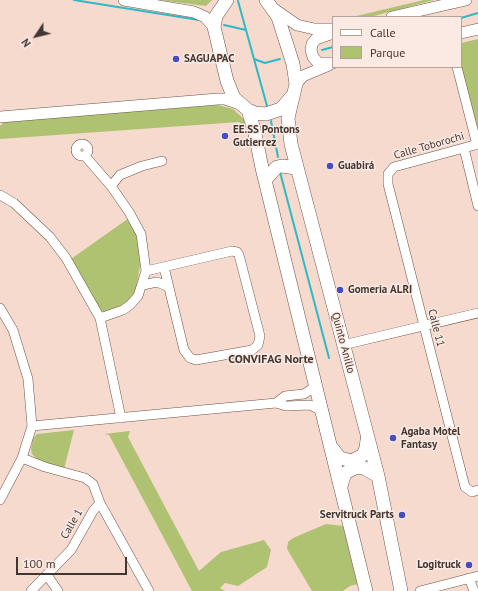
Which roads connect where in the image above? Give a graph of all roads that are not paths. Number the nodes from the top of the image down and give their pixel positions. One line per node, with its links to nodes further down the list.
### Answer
1 (128, 0): 5 (street)
2 (462, 0): 6 (street)
3 (225, 1): 5 (street); 7 (main road)
4 (269, 3): 8 (street); 16 (main road, Quinto Anillo)
5 (194, 12): 7 (street)
6 (397, 16)
7 (214, 27): 15 (main road)
8 (332, 29)
9 (478, 29): 11 (street)
10 (332, 33): 12 (street)
11 (462, 33)
12 (332, 63)
13 (332, 63): 16 (street)
14 (457, 68): 20 (street)
15 (226, 81): 17 (street); 18 (main road)
16 (294, 90): 18 (main road); 24 (main road, Quinto Anillo)
17 (210, 100): 18 (street); 19 (street)
18 (244, 107): 26 (main road)
19 (0, 116)
20 (478, 144): 21 (street, Calle Toborochi)
21 (464, 148): 25 (street, Calle Toborochi); 29 (street)
22 (85, 156): 27 (street)
23 (162, 161): 27 (street)
24 (296, 168): 26 (main road); 38 (main road, Quinto Anillo)
25 (388, 174): 37 (street, Calle 11)
26 (265, 180): 39 (main road)
27 (111, 186): 31 (street)
28 (0, 195): 36 (street)
29 (478, 206)
30 (164, 268): 31 (street); 33 (street); 33 (street)
31 (146, 271): 32 (street)
32 (143, 285): 33 (street); 36 (street)
33 (169, 287)
34 (0, 308): 43 (street)
35 (478, 313): 37 (street)
36 (100, 318): 42 (street)
37 (423, 326): 38 (street); 49 (street, Calle 11)
38 (344, 346): 44 (main road, Quinto Anillo)
39 (316, 386): 40 (street); 41 (main road)
40 (276, 403): 41 (street); 42 (street)
41 (322, 411): 45 (main road)
42 (121, 418): 43 (street)
43 (32, 426): 46 (street)
44 (368, 439): 45 (main road); 47 (main road, Quinto Anillo)
45 (332, 448): 48 (main road)
46 (22, 458): 50 (street); 51 (street)
47 (378, 476): 48 (main road); 58 (main road, Quinto Anillo)
48 (341, 486): 57 (main road)
49 (478, 490)
50 (0, 500)
51 (100, 503): 52 (street, Calle 1); 56 (street)
52 (47, 575): 54 (street, Calle 1); 55 (street)
53 (473, 577): 59 (street); 60 (street)
54 (31, 591)
55 (58, 591)
56 (149, 591)
57 (366, 591)
58 (401, 591)
59 (420, 591)
60 (474, 591)

